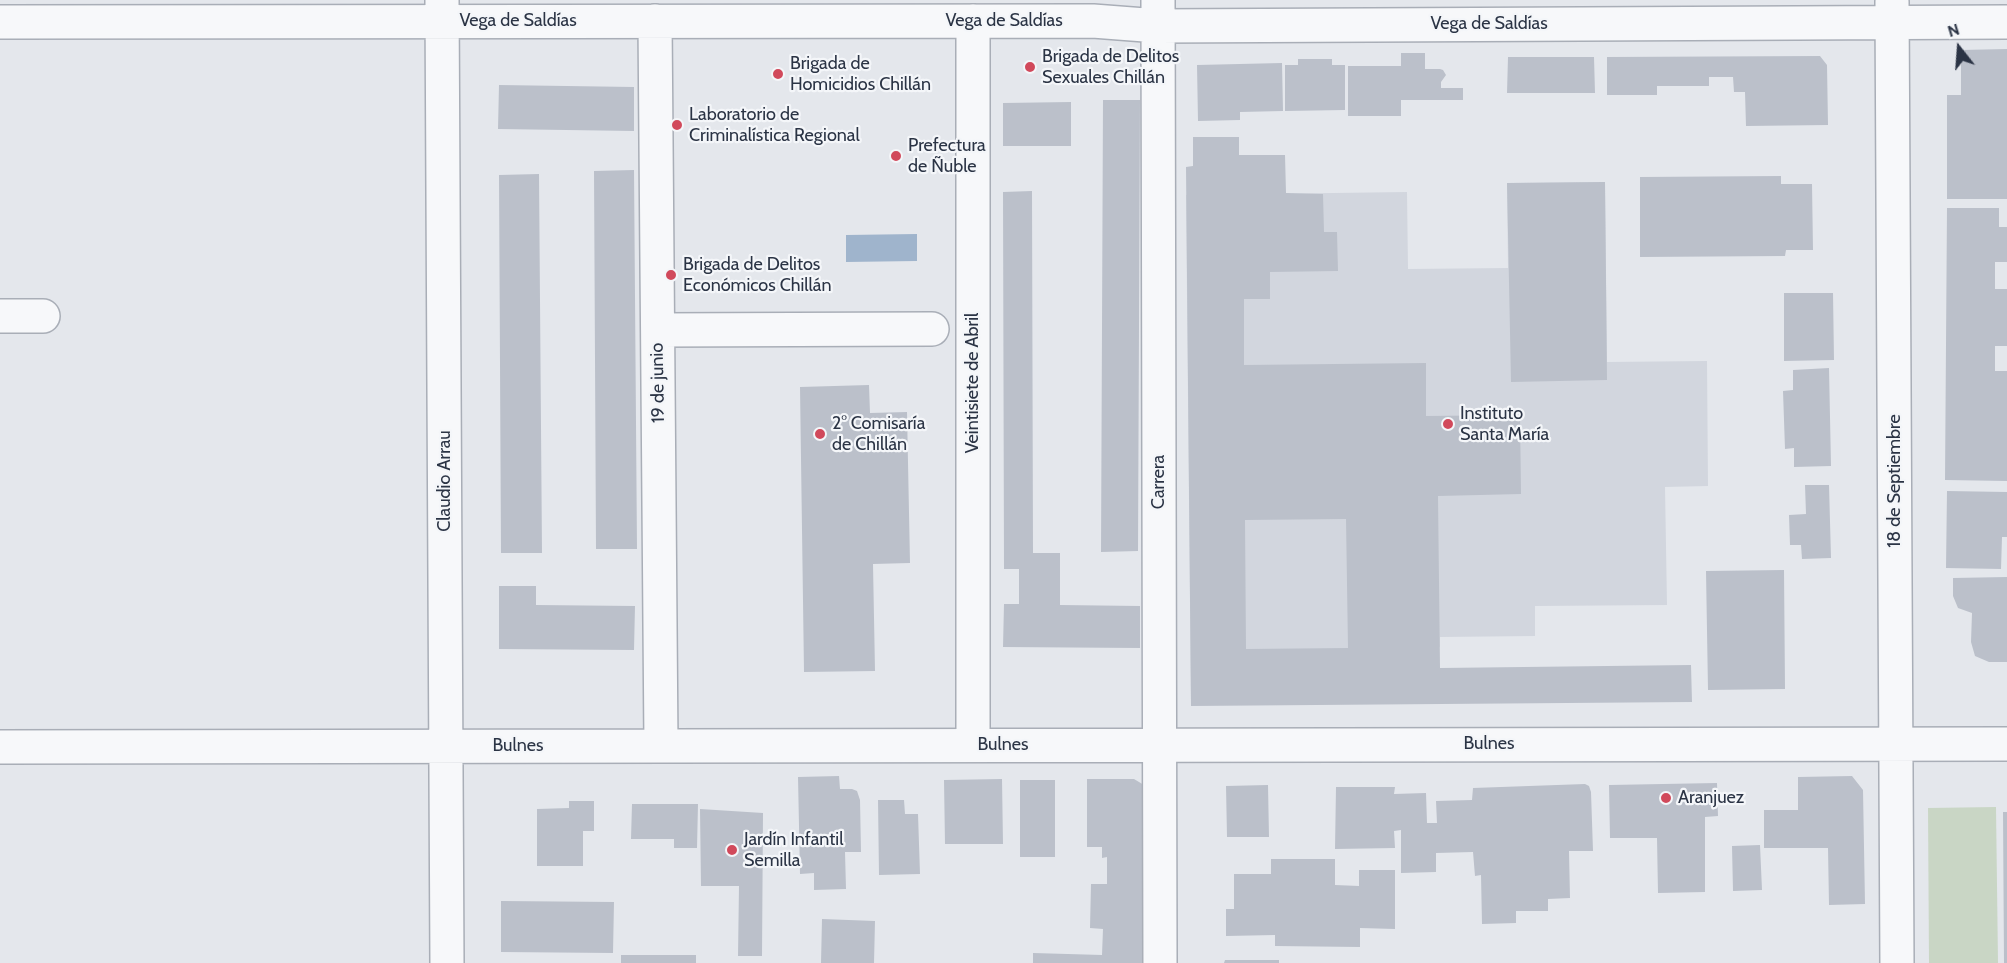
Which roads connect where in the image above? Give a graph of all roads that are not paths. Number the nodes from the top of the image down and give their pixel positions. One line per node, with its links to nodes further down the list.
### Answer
1 (824, 10): 5 (street, Vega de Saldías); 6 (street, Vega de Saldías)
2 (442, 11): 5 (street, Vega de Saldías); 7 (street, Vega de Saldías); 18 (street, Claudio Arrau)
3 (1892, 11): 4 (street, Vega de Saldías); 8 (street, Vega de Saldías); 13 (street, 18 de Septiembre)
4 (1158, 13): 6 (street, Vega de Saldías); 17 (street, Carrera)
5 (655, 21): 12 (street, 19 de junio)
6 (973, 21): 16 (street, Veintisiete de Abril)
7 (0, 22)
8 (2007, 22)
9 (0, 316): 10 (street)
10 (42, 316)
11 (932, 329): 12 (street)
12 (657, 330): 15 (street, 19 de junio)
13 (1896, 744): 14 (street, Bulnes); 17 (street, Bulnes); 22 (street, 18 de Septiembre)
14 (2007, 744)
15 (661, 745): 16 (street, Bulnes); 18 (street, Bulnes)
16 (973, 745): 17 (street, Bulnes)
17 (1159, 745): 21 (street, Carrera)
18 (446, 746): 19 (street, Bulnes); 20 (street, Claudio Arrau)
19 (0, 747)
20 (447, 963)
21 (1160, 963)
22 (1897, 963)

